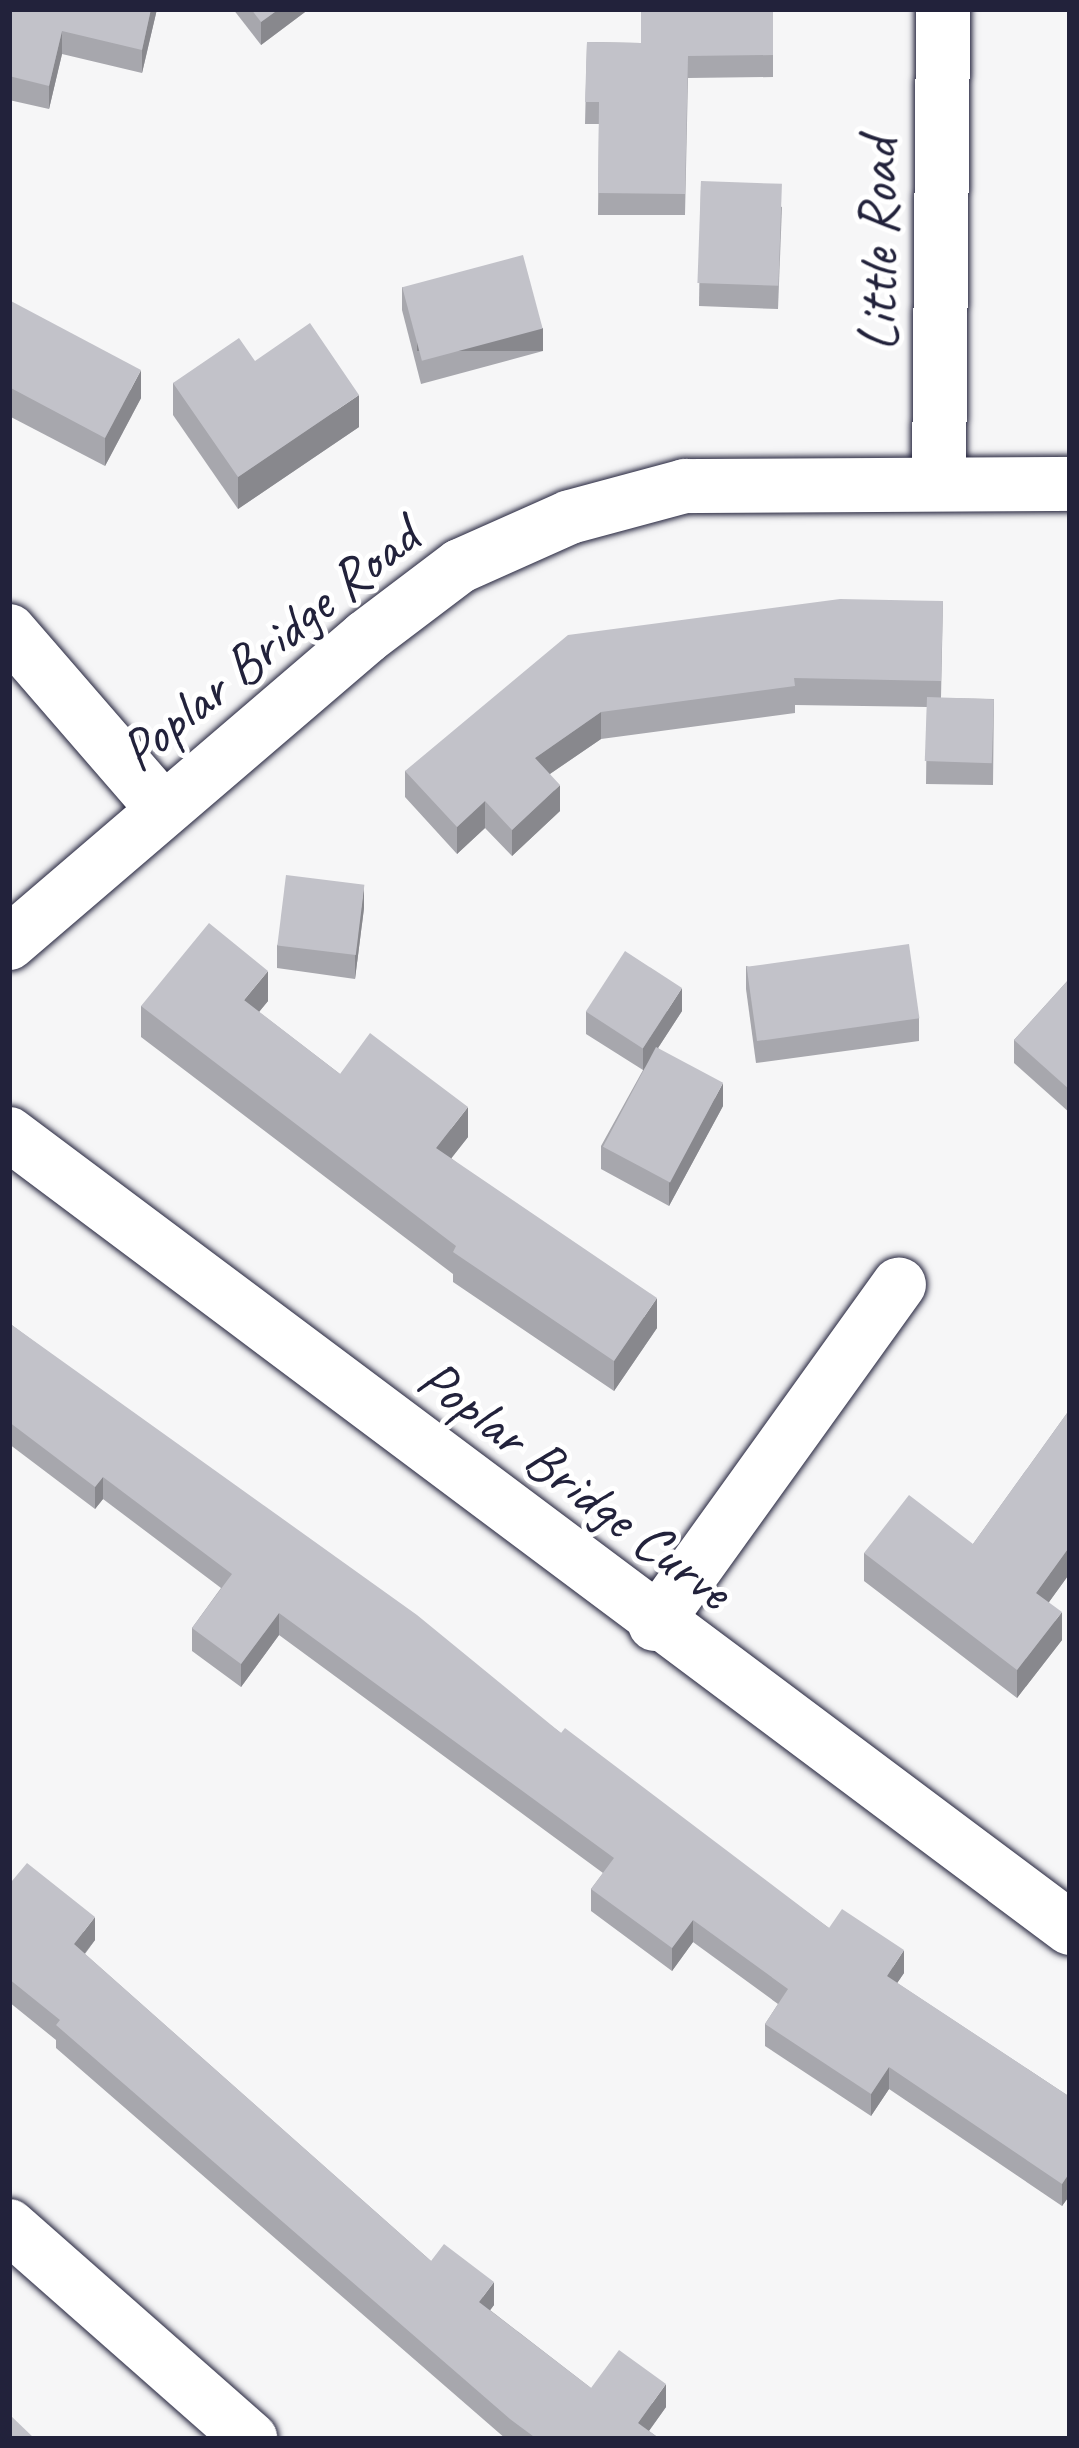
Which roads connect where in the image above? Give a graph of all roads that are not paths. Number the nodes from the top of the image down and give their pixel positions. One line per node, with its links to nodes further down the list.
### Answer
1 (943, 9): 2 (street, Little Road)
2 (939, 482): 3 (street, Poplar Bridge Road); 5 (street, Poplar Bridge Road)
3 (1070, 484)
4 (9, 631): 5 (street)
5 (163, 809): 6 (street, Poplar Bridge Road)
6 (9, 943)
7 (9, 1133): 9 (street, Poplar Bridge Curve)
8 (899, 1284): 9 (street)
9 (656, 1624): 10 (street, Poplar Bridge Curve)
10 (1070, 1928)
11 (9, 2226): 12 (street)
12 (251, 2439)

